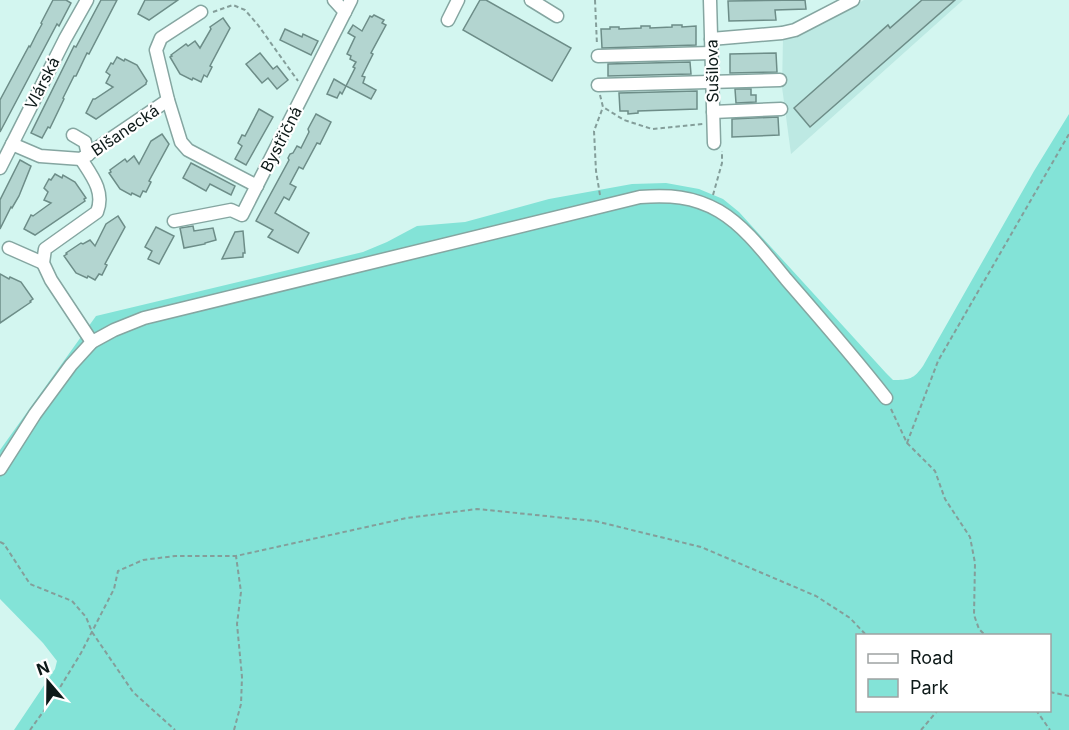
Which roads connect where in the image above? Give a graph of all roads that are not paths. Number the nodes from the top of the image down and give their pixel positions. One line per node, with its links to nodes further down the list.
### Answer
1 (87, 0): 23 (street, Vlárská)
2 (334, 0): 9 (street)
3 (351, 0): 9 (street, Bystřičná)
4 (458, 0): 11 (street)
5 (531, 0): 10 (street)
6 (710, 0): 12 (street, Sušilova)
7 (847, 1): 12 (street)
8 (201, 12): 18 (street, Blšanecká)
9 (345, 12): 26 (street, Bystřičná)
10 (557, 15)
11 (448, 20)
12 (711, 39): 13 (street, Sušilova)
13 (712, 53): 14 (street); 16 (street, Sušilova)
14 (598, 56)
15 (780, 80): 16 (street)
16 (712, 81): 17 (street); 20 (street, Sušilova)
17 (598, 85)
18 (168, 100): 24 (street, Blšanecká); 26 (street, Blšanecká)
19 (781, 109): 20 (street)
20 (713, 118): 22 (street, Sušilova)
21 (73, 135): 24 (street)
22 (714, 143)
23 (12, 144): 24 (street, Blšanecká); 25 (street, Vlárská)
24 (85, 157): 29 (street, Blšanecká)
25 (0, 168)
26 (257, 186): 27 (street, Bystřičná)
27 (174, 221)
28 (9, 248): 29 (street)
29 (43, 263): 30 (street)
30 (92, 342): 31 (street); 32 (street)
31 (886, 398)
32 (0, 469)

